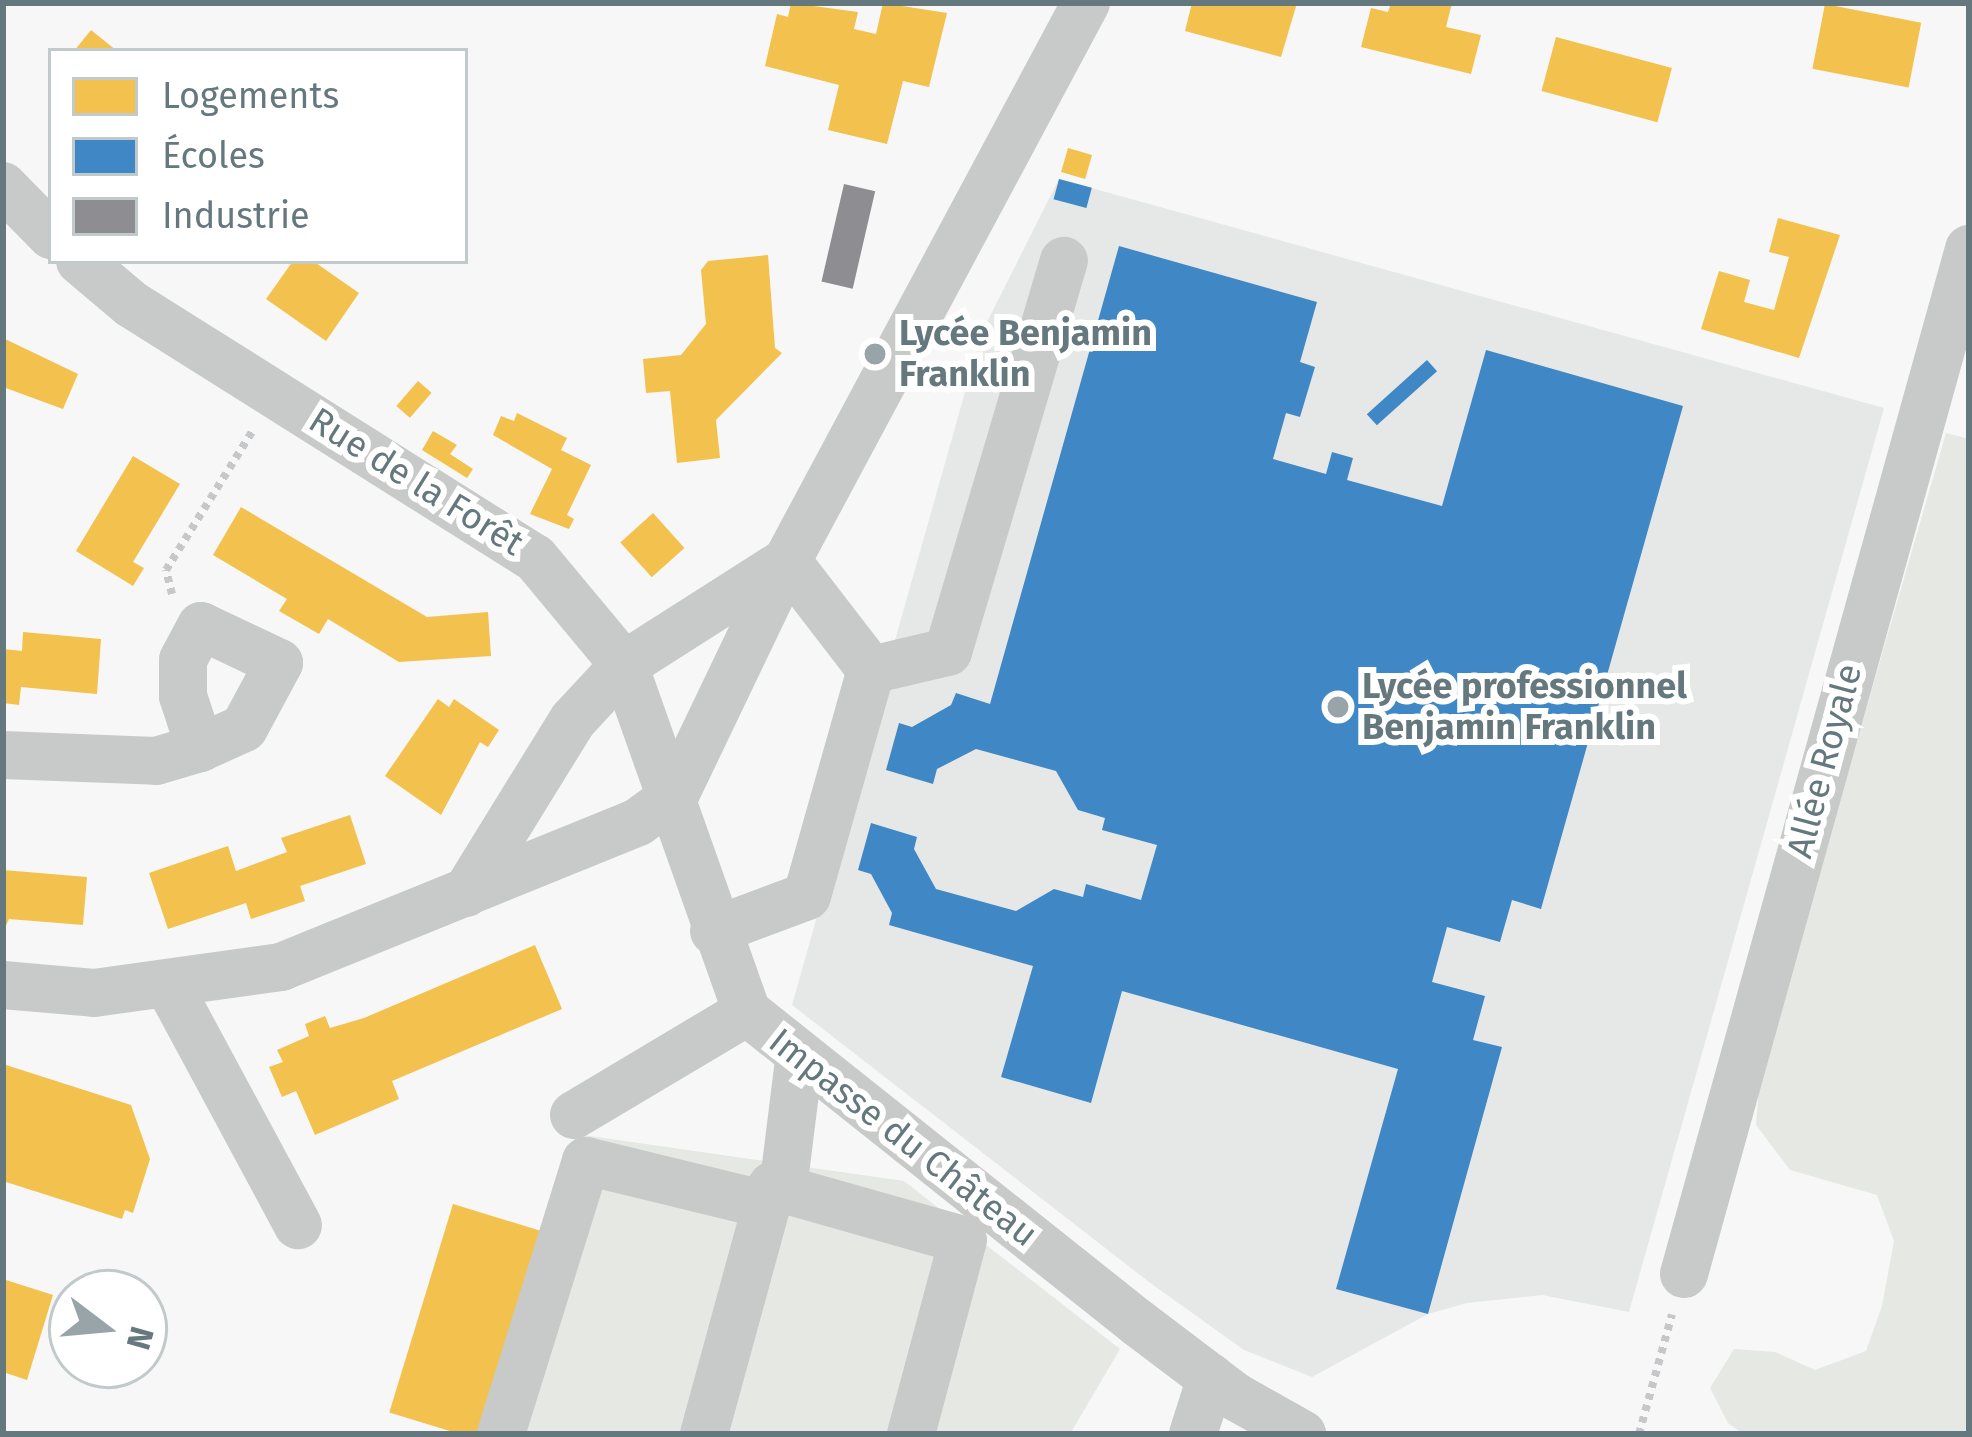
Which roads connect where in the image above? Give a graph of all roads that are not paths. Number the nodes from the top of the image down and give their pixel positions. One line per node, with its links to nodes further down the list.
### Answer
1 (1087, 3): 7 (street)
2 (3, 186): 3 (street)
3 (48, 232)
4 (1969, 249): 22 (street, Allée Royale)
5 (1064, 261): 9 (street)
6 (84, 264): 8 (street, Rue de la Forêt)
7 (787, 561): 8 (street); 9 (street); 12 (street)
8 (624, 665): 12 (street, Impasse du Château); 13 (street)
9 (871, 670): 14 (street)
10 (200, 748): 10 (street); 11 (street)
11 (3, 754)
12 (675, 794): 13 (street); 14 (street, Impasse du Château)
13 (466, 893): 15 (street)
14 (714, 931): 17 (street, Impasse du Château)
15 (168, 984): 16 (street); 21 (street)
16 (3, 985)
17 (747, 1012): 18 (street, Impasse du Château); 19 (street)
18 (799, 1060): 20 (street); 23 (street, Impasse du Château)
19 (574, 1115)
20 (775, 1197): 25 (street); 26 (street); 27 (street)
21 (298, 1225)
22 (1684, 1274)
23 (1211, 1378): 24 (street, Impasse du Château); 28 (street)
24 (1300, 1433)
25 (501, 1434)
26 (704, 1434)
27 (911, 1434)
28 (1193, 1434)

